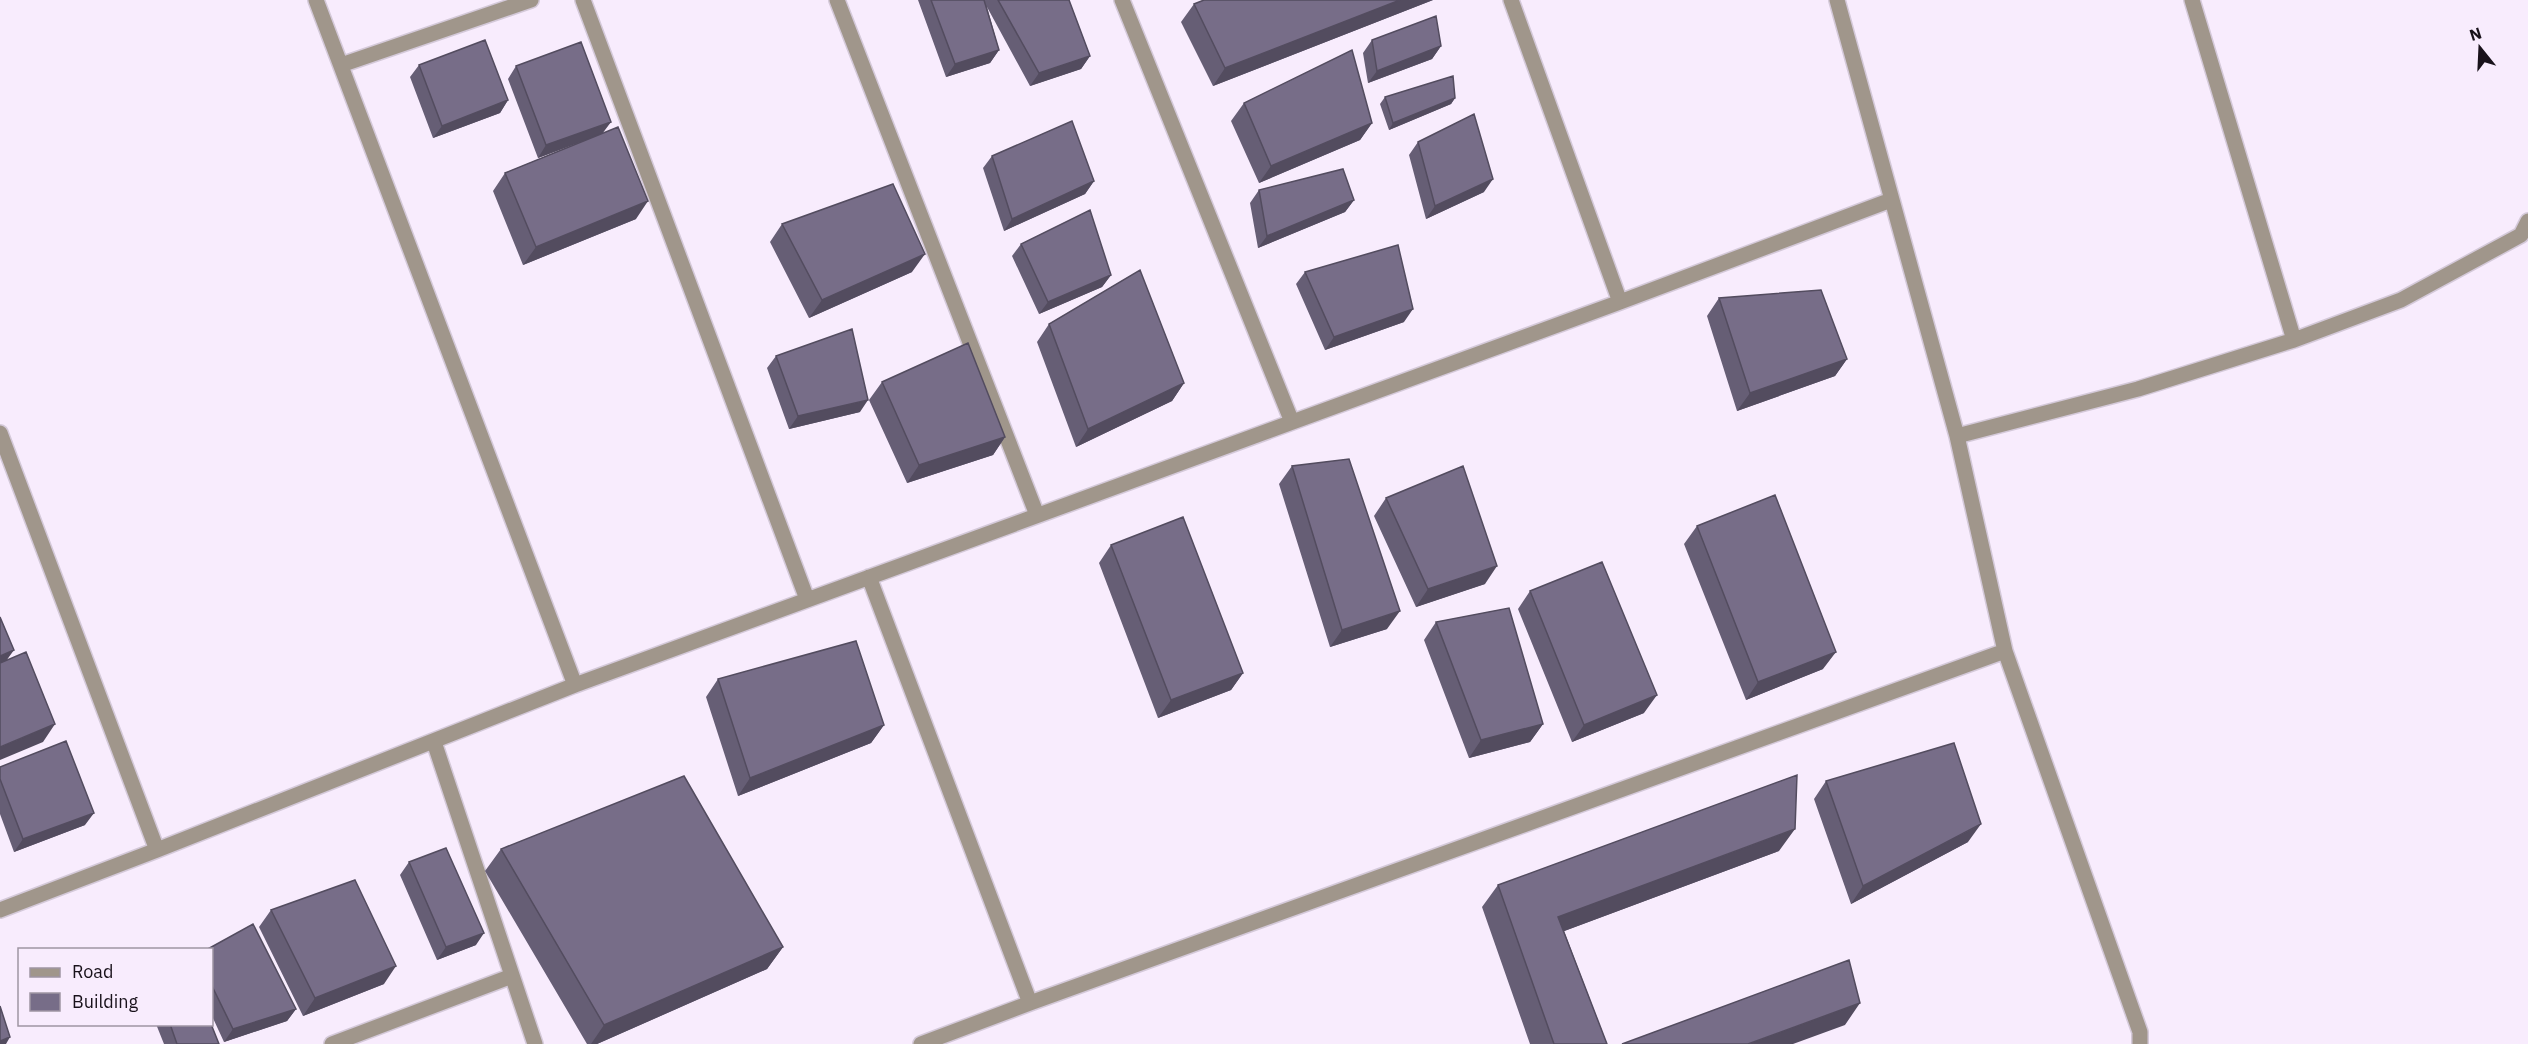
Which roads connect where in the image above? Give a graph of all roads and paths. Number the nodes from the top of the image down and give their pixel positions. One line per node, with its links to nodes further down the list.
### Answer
1 (316, 0): 9 (street)
2 (531, 0): 9 (street)
3 (583, 0): 19 (street)
4 (837, 0): 17 (street)
5 (1122, 0): 14 (street)
6 (1511, 0): 12 (street)
7 (1838, 0): 10 (street)
8 (2192, 0): 13 (street)
9 (341, 65): 21 (street)
10 (1891, 200): 12 (street); 16 (street)
11 (2528, 221): 13 (street)
12 (1620, 302): 14 (street)
13 (2294, 340): 16 (street)
14 (1292, 422): 17 (street)
15 (0, 433): 23 (street)
16 (1958, 436): 20 (street)
17 (1037, 515): 18 (street)
18 (869, 577): 19 (street); 26 (street)
19 (807, 599): 21 (street)
20 (2005, 651): 26 (street); 30 (street)
21 (575, 684): 22 (street)
22 (434, 742): 23 (street); 25 (street)
23 (157, 850): 24 (street)
24 (0, 910)
25 (512, 976): 27 (street); 28 (street)
26 (1030, 1003): 29 (street)
27 (332, 1044)
28 (535, 1044)
29 (921, 1044)
30 (2140, 1044)

